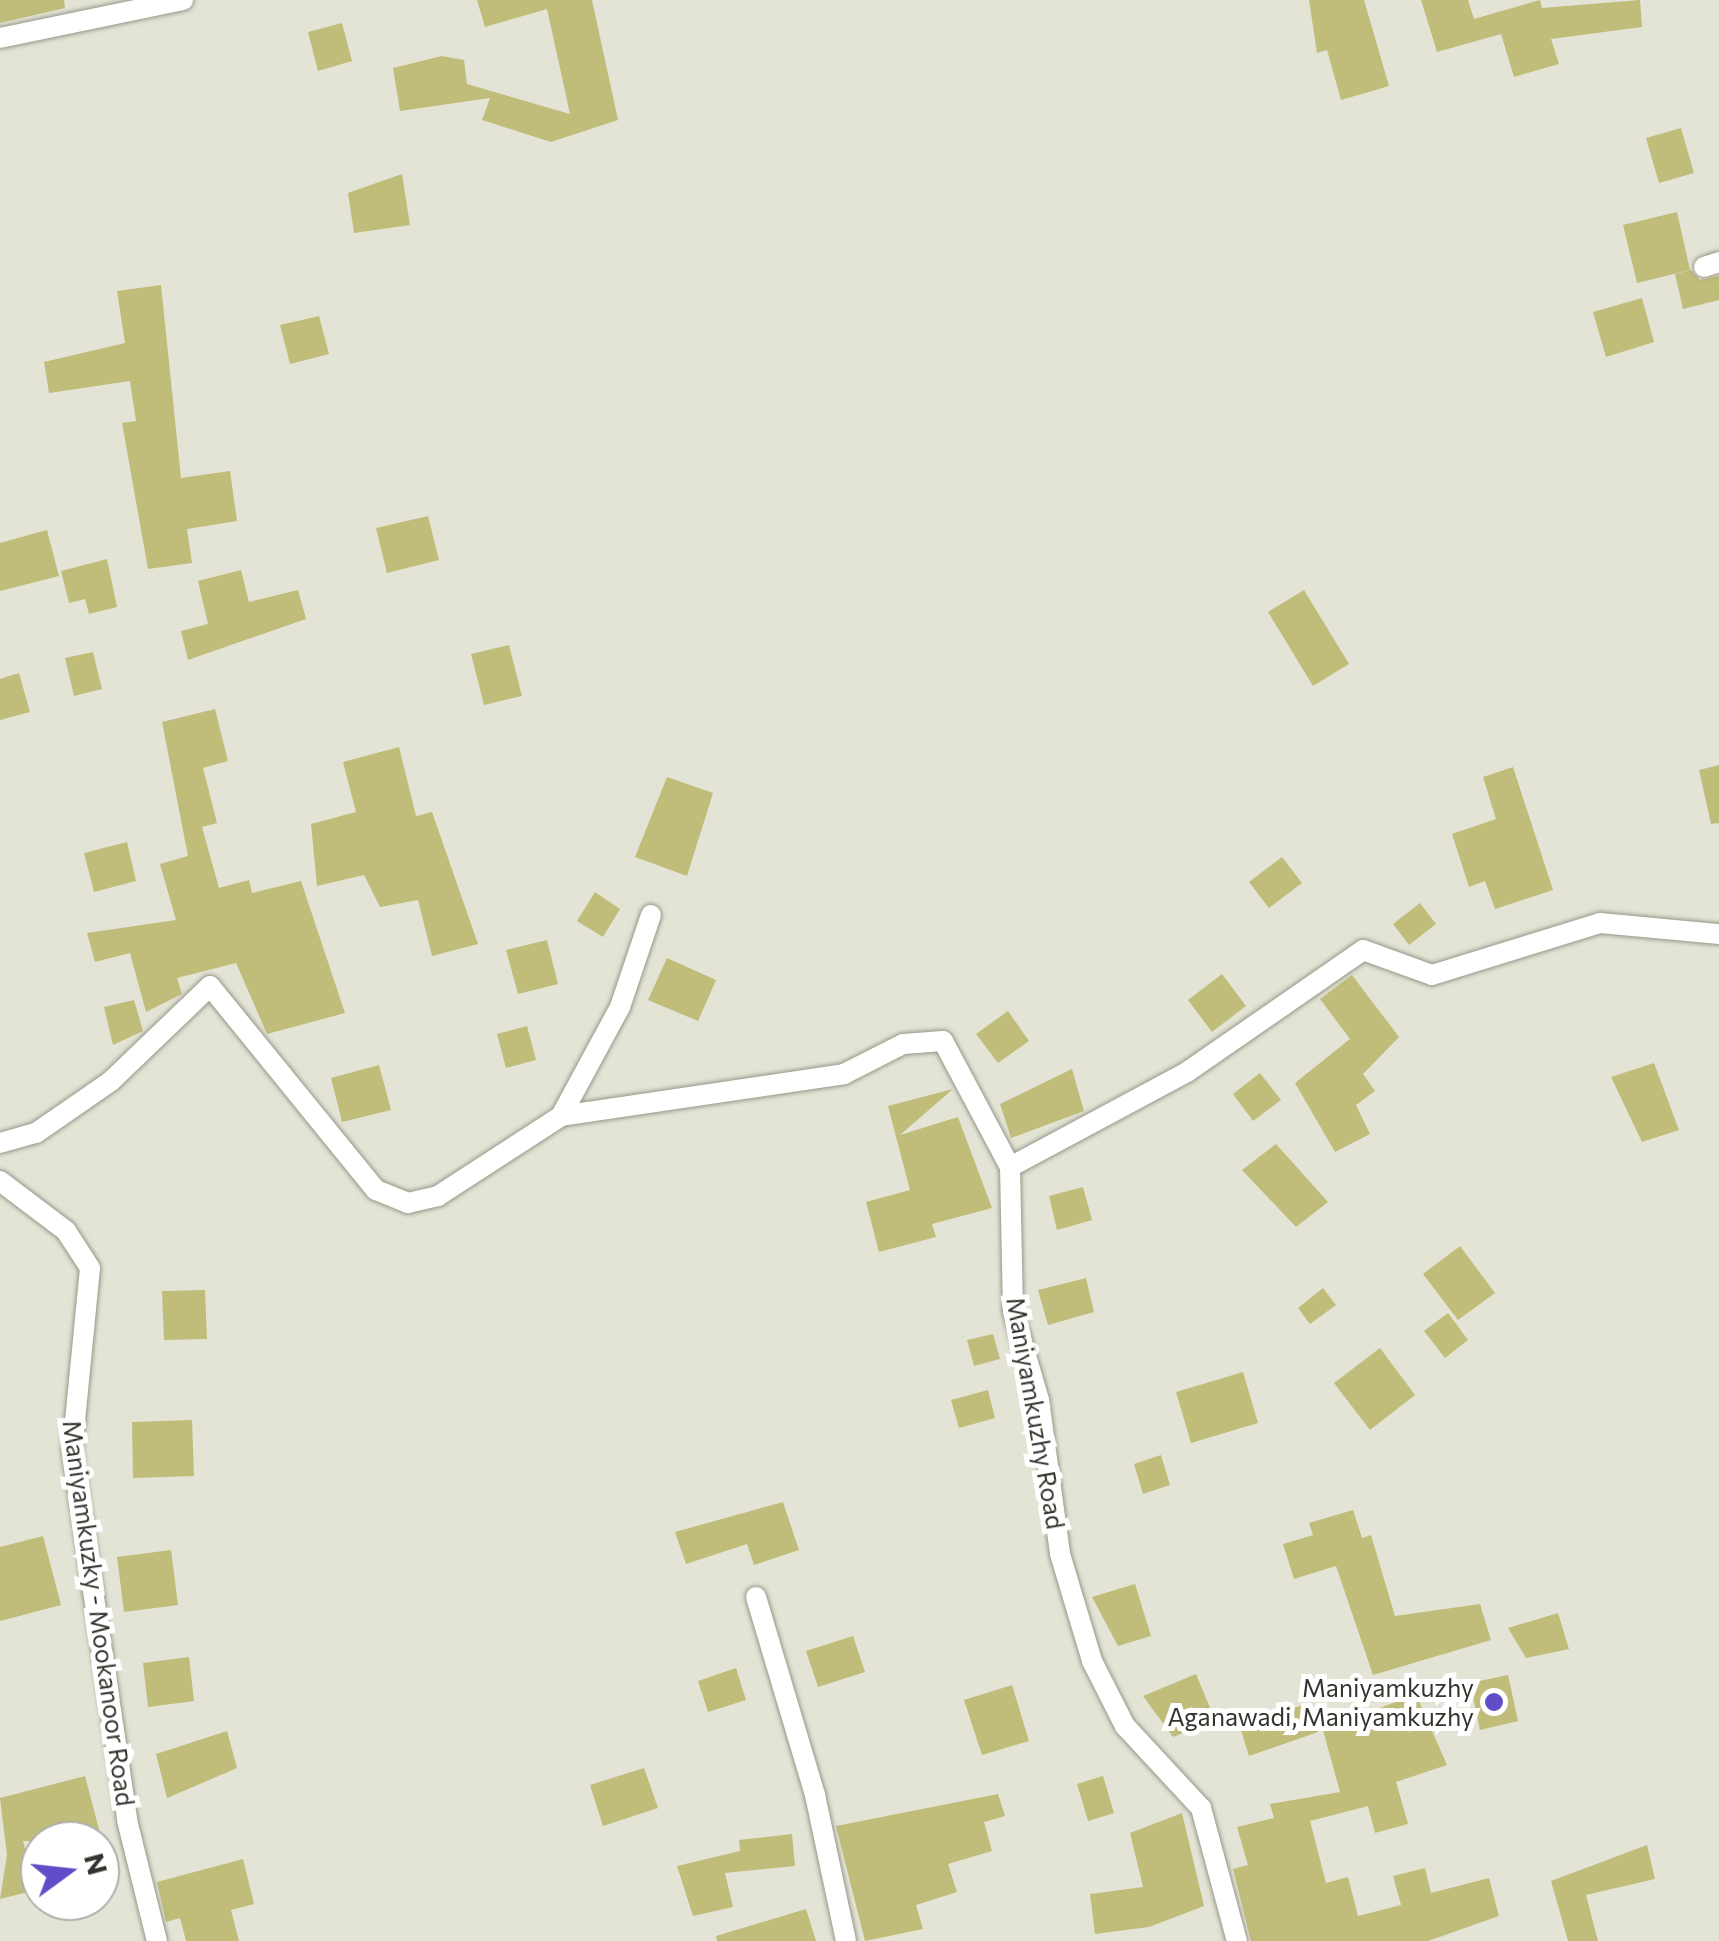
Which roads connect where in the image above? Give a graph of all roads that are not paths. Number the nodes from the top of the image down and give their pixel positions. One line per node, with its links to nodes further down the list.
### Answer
1 (184, 0): 2 (street)
2 (0, 38)
3 (651, 915): 5 (street)
4 (1719, 934): 7 (street)
5 (561, 1116): 6 (street); 7 (street, Maniyamkuzhy Road)
6 (0, 1143)
7 (1010, 1167): 12 (street, Maniyamkuzhy Road)
8 (0, 1181): 10 (street, Maniyamkuzky - Mookanoor Road)
9 (756, 1597): 11 (street)
10 (158, 1941)
11 (846, 1941)
12 (1237, 1941)

